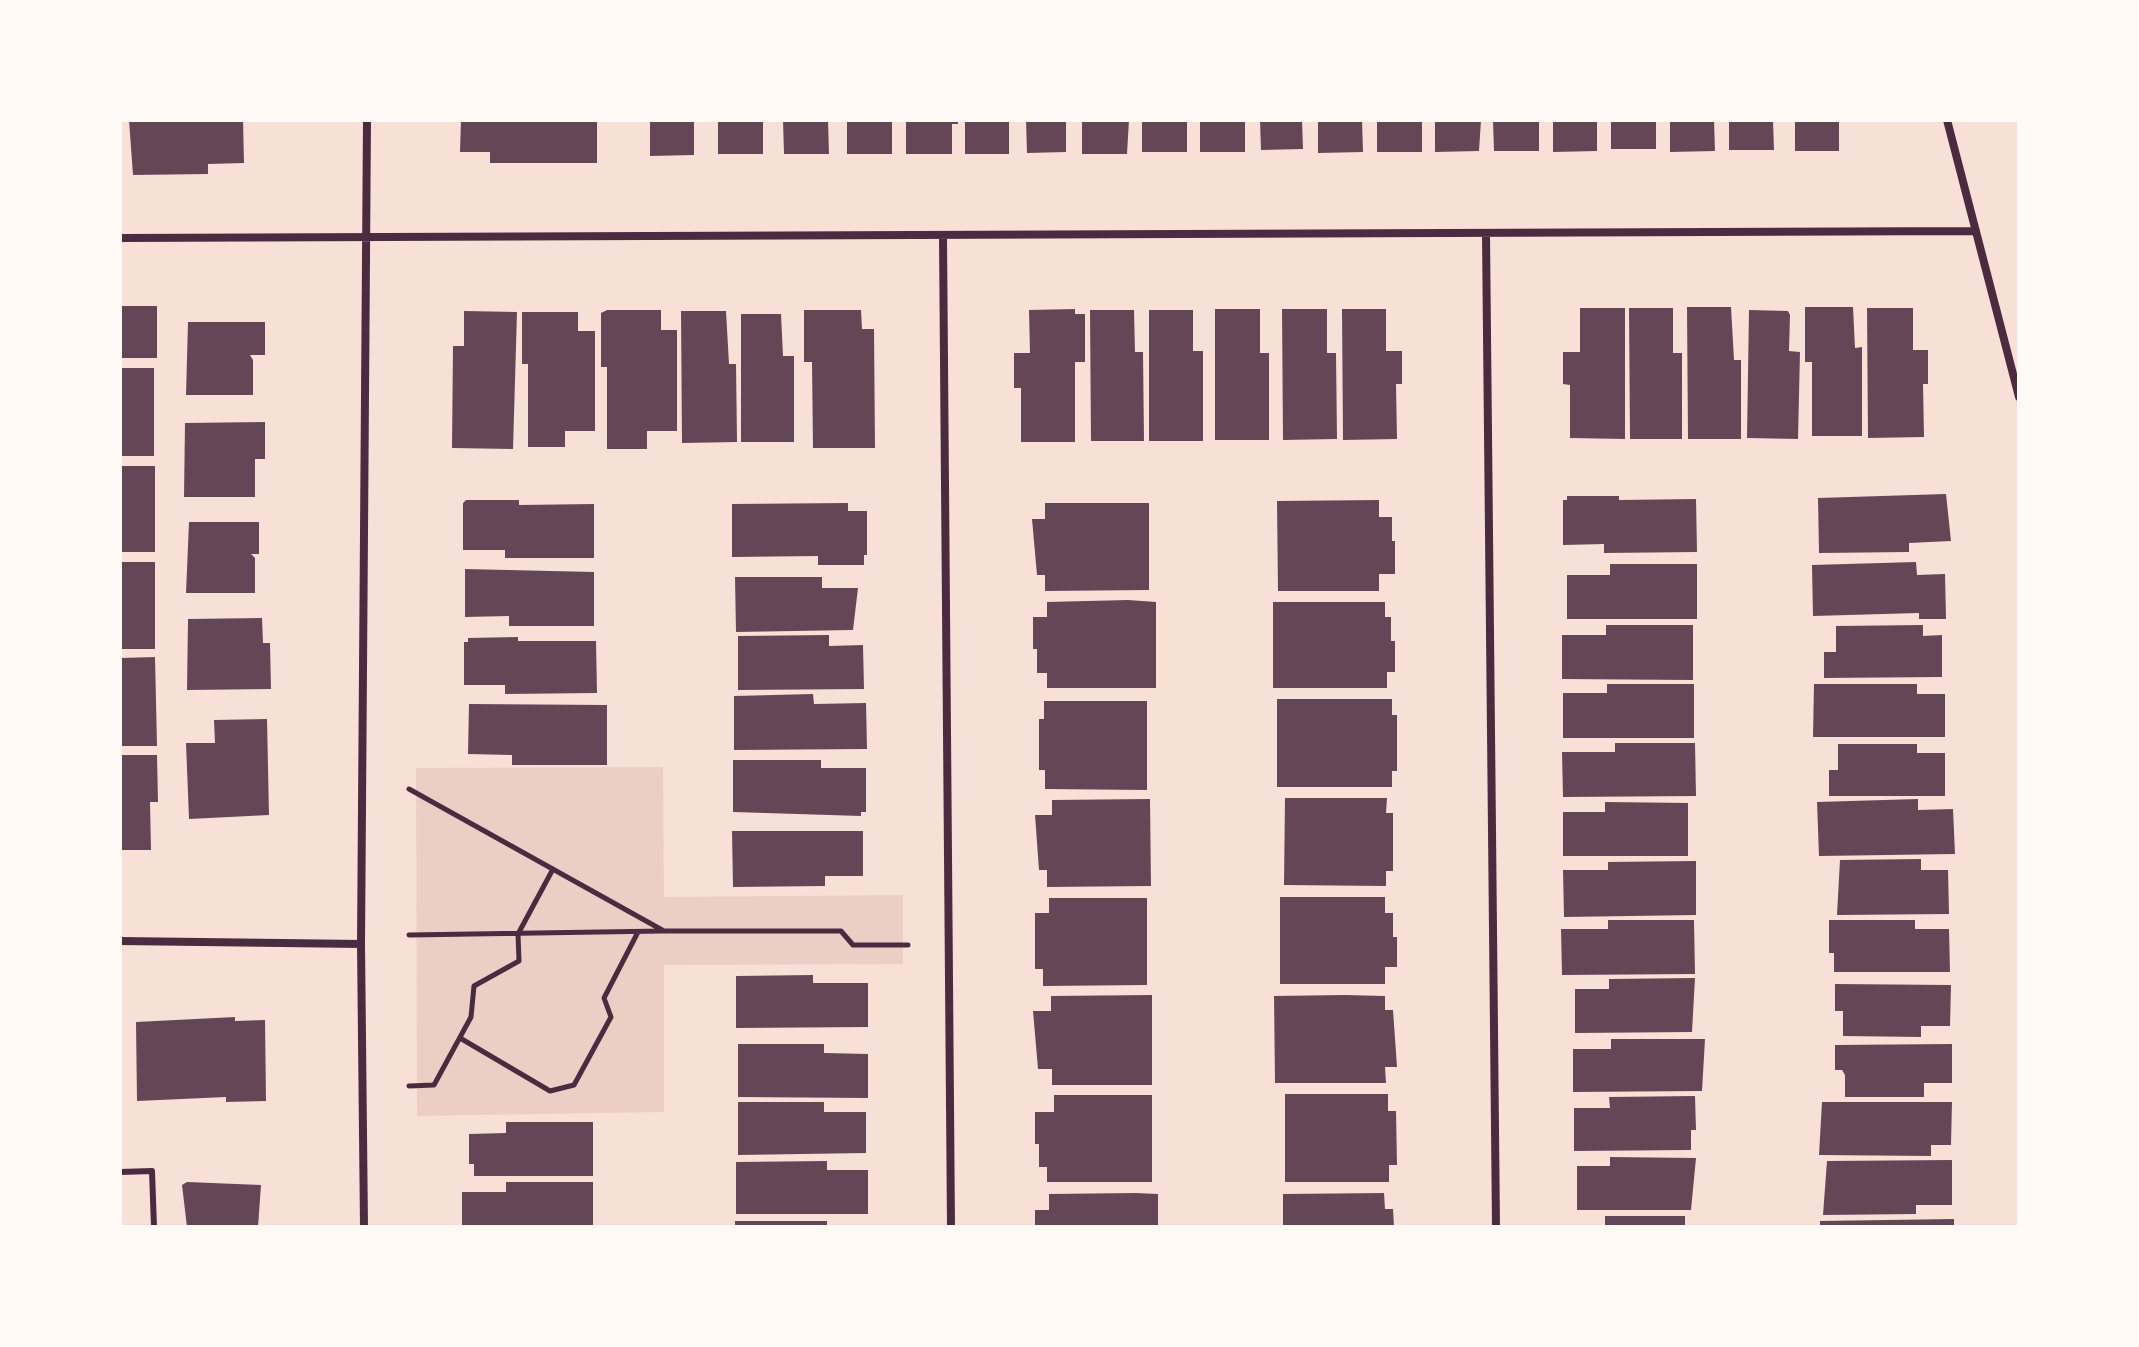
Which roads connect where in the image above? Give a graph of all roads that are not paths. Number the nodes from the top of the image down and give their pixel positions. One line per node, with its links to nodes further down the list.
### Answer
1 (367, 120): 7 (street)
2 (1947, 120): 3 (street)
3 (1976, 231): 4 (street); 8 (street)
4 (1486, 235): 5 (street); 15 (street)
5 (943, 237): 7 (street); 14 (street)
6 (120, 238): 7 (street)
7 (369, 238): 10 (street)
8 (2019, 397)
9 (120, 941): 10 (street)
10 (361, 944): 13 (street)
11 (120, 1172): 12 (lane)
12 (154, 1227)
13 (364, 1227)
14 (951, 1227)
15 (1496, 1227)

